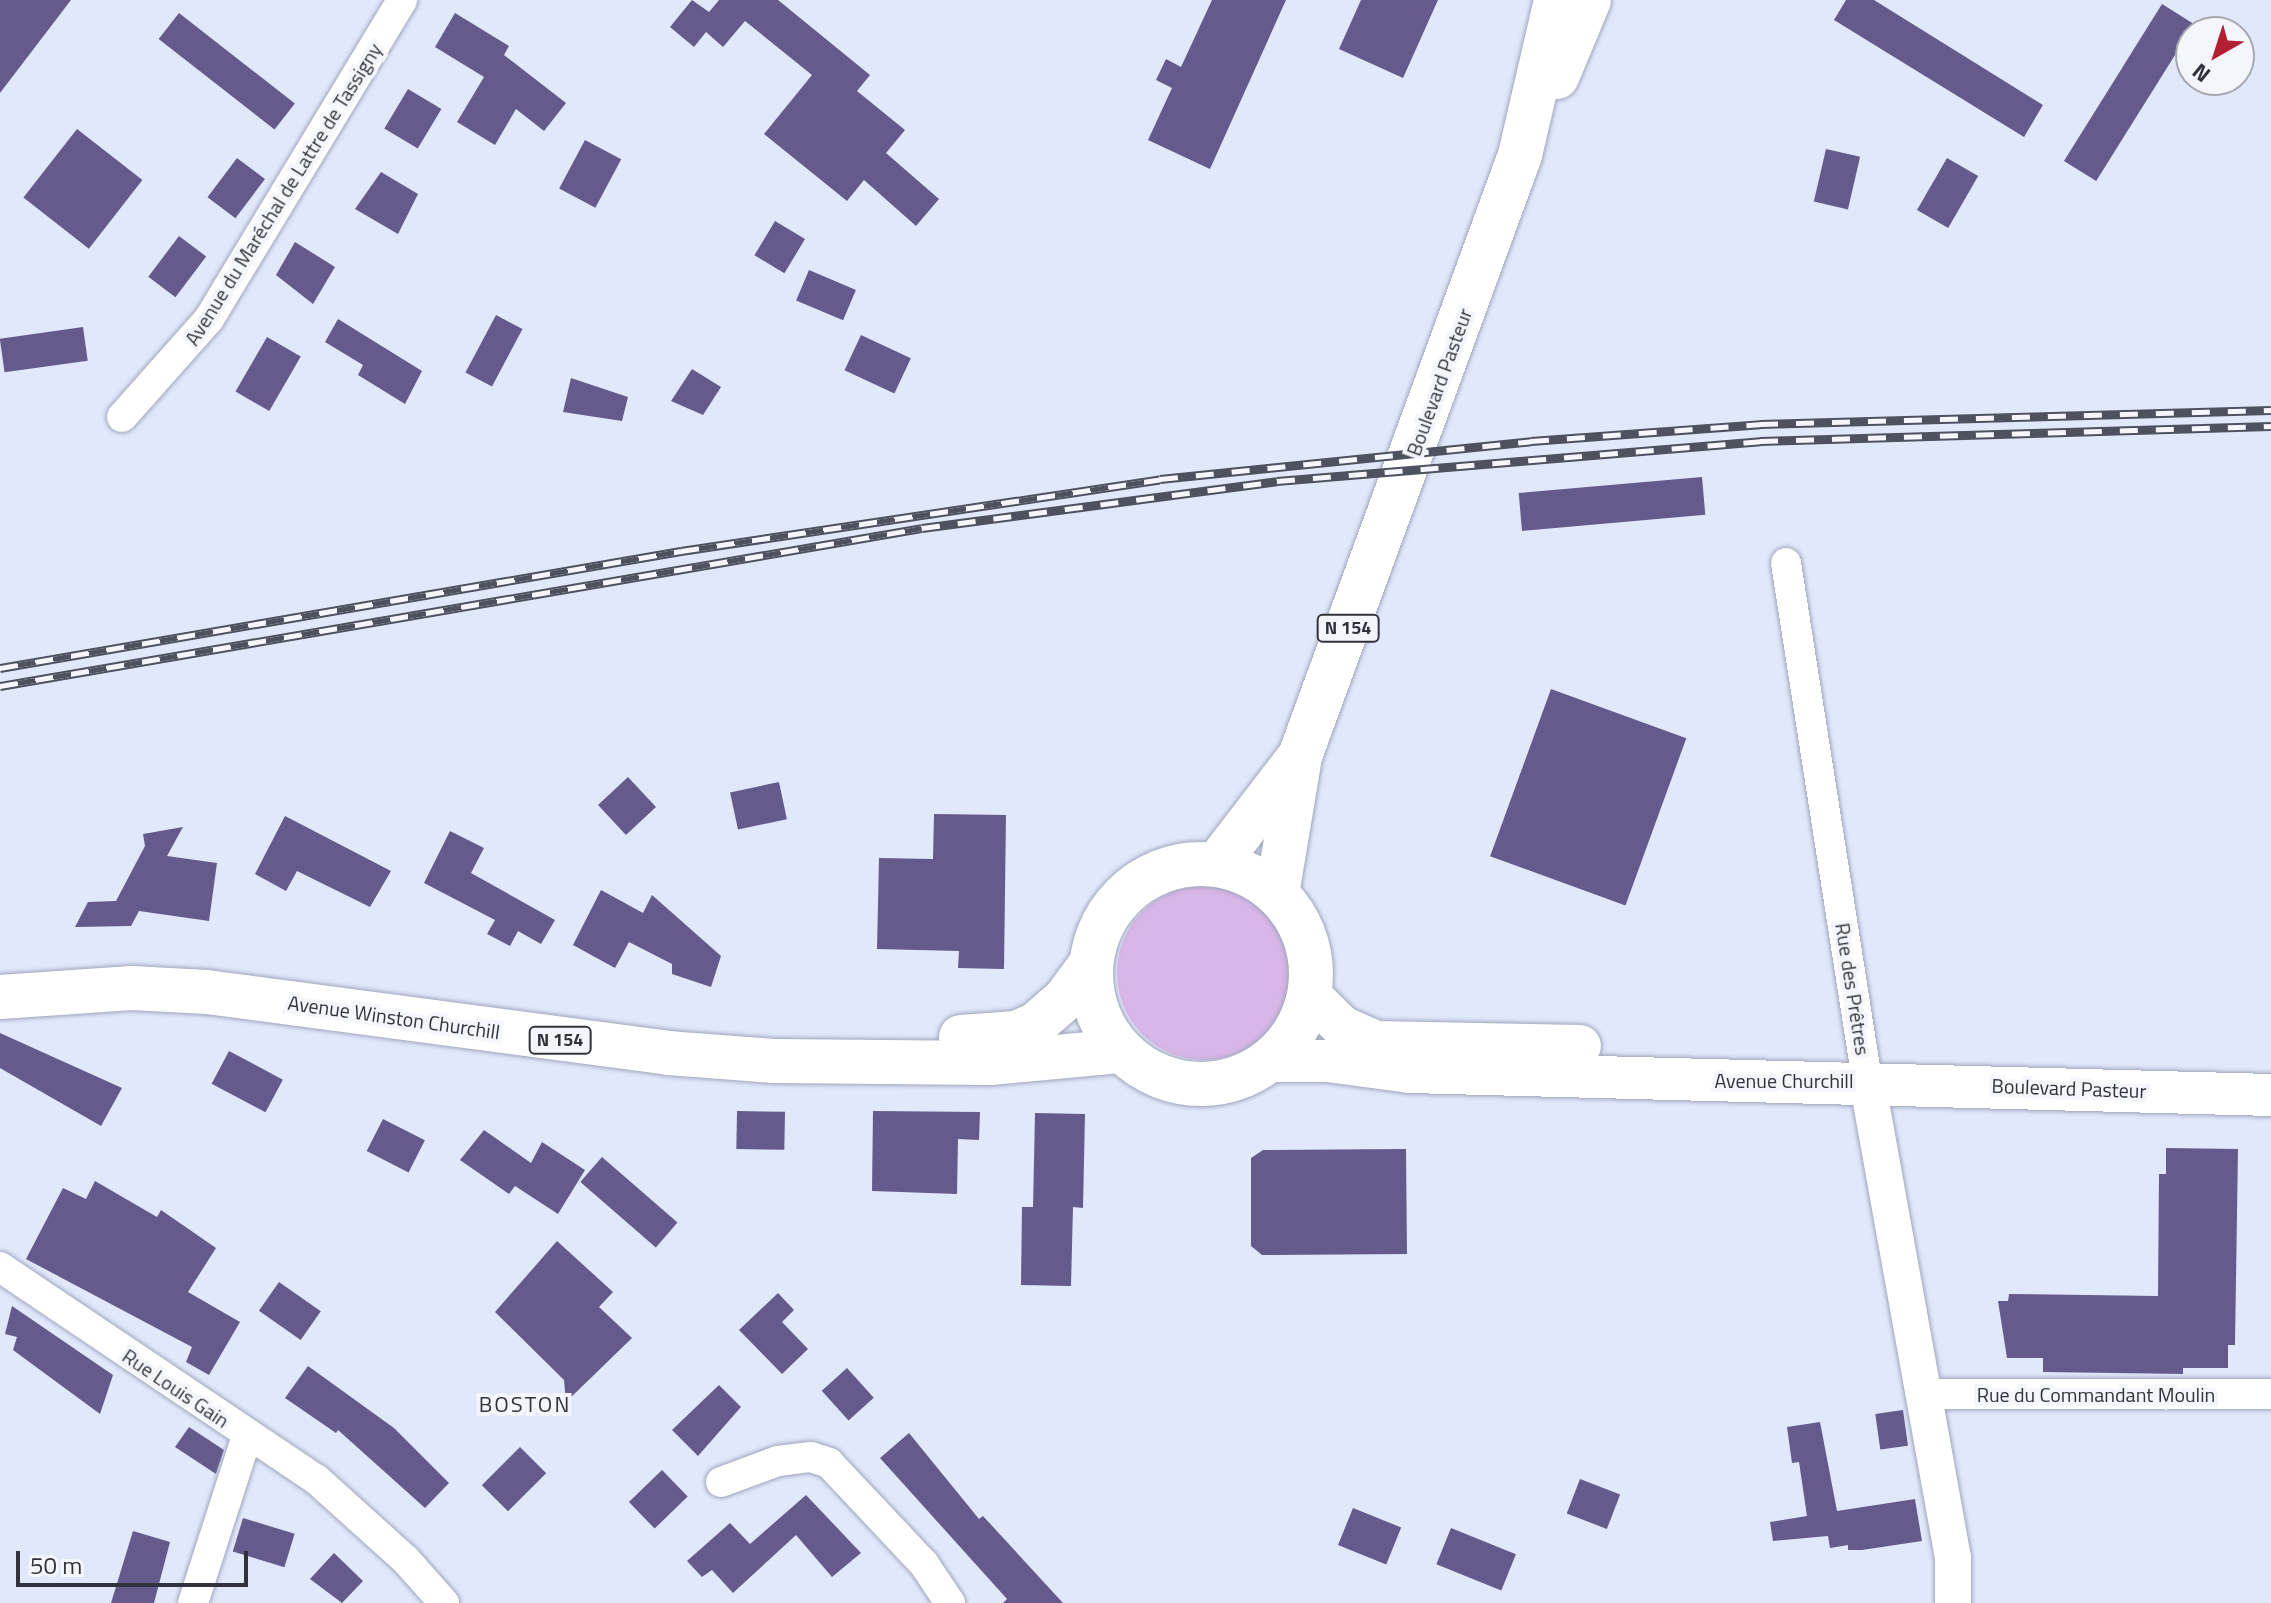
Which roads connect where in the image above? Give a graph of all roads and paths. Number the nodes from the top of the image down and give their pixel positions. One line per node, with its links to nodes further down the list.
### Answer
1 (402, 0): 5 (street, Avenue du Maréchal de Lattre de Tassigny)
2 (1556, 0): 4 (main road, Boulevard Pasteur / N 154)
3 (1589, 0): 4 (main road, N 154)
4 (1520, 155): 7 (main road, Boulevard Pasteur / N 154)
5 (122, 417)
6 (1786, 563): 16 (street, Rue des Prêtres)
7 (1300, 756): 8 (main road, N 154); 9 (main road, N 154)
8 (1217, 864): 9 (main road); 10 (main road)
9 (1277, 894): 12 (main road)
10 (1090, 965): 11 (main road, Avenue Winston Churchill / N 154); 14 (main road)
11 (0, 974)
12 (1309, 994): 15 (main road); 16 (main road, Avenue Churchill)
13 (0, 997): 14 (main road, Avenue Winston Churchill / N 154)
14 (1122, 1051): 15 (main road)
15 (1269, 1061): 16 (main road, Avenue Churchill)
16 (1867, 1080): 17 (main road, Boulevard Pasteur); 19 (street, Rue des Prêtres)
17 (2271, 1095)
18 (0, 1267): 21 (street, Rue Louis Gain)
19 (1922, 1394): 20 (street, Rue du Commandant Moulin); 26 (street, Rue des Prêtres)
20 (2271, 1394)
21 (247, 1436): 23 (street, Rue Louis Gain); 24 (street)
22 (721, 1482): 25 (street)
23 (193, 1603)
24 (444, 1603)
25 (950, 1603)
26 (1953, 1603)

